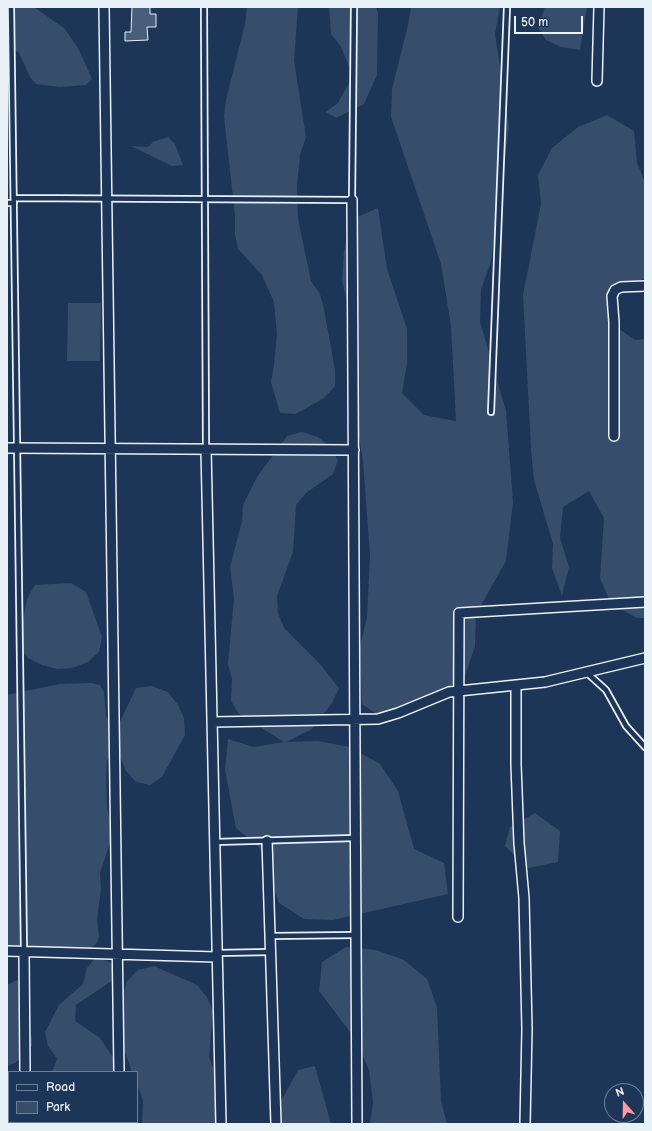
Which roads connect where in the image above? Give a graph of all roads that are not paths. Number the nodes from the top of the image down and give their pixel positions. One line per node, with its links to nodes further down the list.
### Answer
1 (11, 7): 10 (lane)
2 (104, 7): 8 (street)
3 (204, 7): 9 (lane)
4 (354, 7): 11 (lane)
5 (507, 7): 14 (lane)
6 (599, 7): 7 (street)
7 (597, 81)
8 (107, 198): 9 (lane); 10 (lane); 18 (street)
9 (205, 199): 11 (lane); 19 (lane)
10 (14, 200): 12 (lane); 17 (lane)
11 (352, 200): 20 (street)
12 (7, 203)
13 (645, 286): 15 (street)
14 (492, 412)
15 (614, 436)
16 (7, 448): 17 (street)
17 (17, 448): 18 (street); 36 (lane)
18 (111, 449): 19 (street); 38 (street)
19 (206, 449): 20 (street); 27 (street)
20 (354, 450): 26 (street)
21 (645, 602): 25 (street)
22 (645, 658): 23 (street)
23 (586, 672): 24 (street); 28 (lane)
24 (516, 685): 25 (street); 45 (street)
25 (460, 691): 26 (street); 32 (street)
26 (355, 720): 27 (street); 29 (street)
27 (212, 722): 31 (street)
28 (645, 747)
29 (355, 838): 30 (lane); 33 (street)
30 (268, 841): 31 (lane); 34 (street)
31 (215, 842): 39 (street)
32 (458, 917)
33 (356, 935): 34 (lane); 44 (street)
34 (270, 936): 37 (street)
35 (7, 951): 36 (street)
36 (24, 951): 38 (street); 40 (street)
37 (271, 952): 39 (lane); 43 (street)
38 (117, 954): 39 (street); 41 (street)
39 (217, 955): 42 (street)
40 (25, 1071)
41 (119, 1071)
42 (221, 1124)
43 (276, 1124)
44 (357, 1124)
45 (525, 1124)

